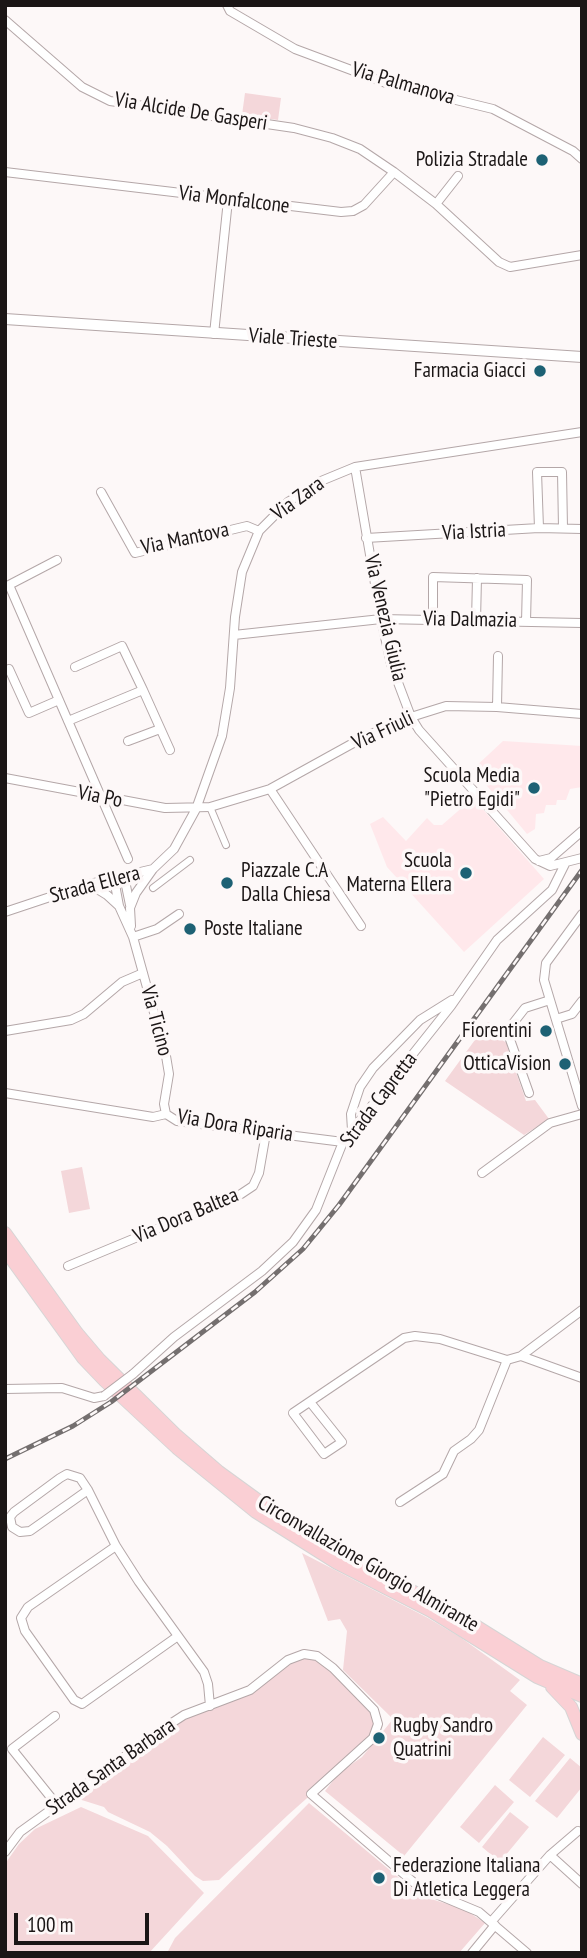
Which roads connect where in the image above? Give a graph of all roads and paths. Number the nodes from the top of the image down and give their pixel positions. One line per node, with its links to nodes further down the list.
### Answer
1 (227, 5): 3 (street, Via Palmanova)
2 (5, 20): 5 (street, Via Alcide De Gasperi)
3 (582, 159)
4 (5, 172): 7 (street, Via Monfalcone)
5 (394, 172): 7 (street, Via Monfalcone); 8 (street)
6 (458, 176): 8 (street)
7 (228, 200): 11 (street)
8 (436, 205): 9 (street)
9 (582, 256)
10 (5, 319): 11 (main road, Viale Trieste)
11 (214, 334): 12 (main road, Viale Trieste)
12 (582, 357)
13 (582, 432): 14 (street, Via Zara)
14 (355, 467): 19 (street, Via Zara); 20 (street, Via Venezia Giulia)
15 (101, 492): 19 (street, Via Mantova)
16 (539, 528): 17 (street, Via Istria); 17 (street); 20 (street, Via Istria)
17 (563, 528): 18 (street, Via Istria)
18 (582, 529)
19 (260, 531): 29 (street, Via Zara)
20 (366, 538): 24 (street, Via Venezia Giulia)
21 (57, 560): 23 (street)
22 (477, 578): 25 (street); 26 (street); 27 (street)
23 (7, 586): 34 (street)
24 (381, 619): 25 (street, Via Dalmazia); 29 (street, Via Dalmazia); 37 (street, Via Venezia Giulia)
25 (432, 620): 26 (street, Via Dalmazia)
26 (476, 621): 27 (street, Via Dalmazia)
27 (526, 622): 28 (street, Via Dalmazia)
28 (582, 623)
29 (234, 635): 46 (street, Via Zara)
30 (498, 656): 35 (street)
31 (75, 667): 33 (street)
32 (9, 668): 34 (street)
33 (143, 690): 38 (street); 39 (street)
34 (59, 700): 38 (street)
35 (497, 707): 36 (street, Via Friuli); 37 (street, Via Friuli)
36 (582, 714)
37 (411, 717): 43 (street, Via Friuli); 52 (street, Via Venezia Giulia)
38 (68, 721): 44 (street)
39 (160, 729): 40 (street); 41 (street)
40 (128, 741)
41 (170, 750)
42 (5, 778): 44 (street, Via Po)
43 (270, 789): 45 (street, Via Friuli); 64 (street)
44 (102, 796): 46 (street, Via Po); 50 (street)
45 (210, 807): 46 (street, Via Friuli); 48 (street)
46 (197, 809): 54 (street, Strada Ellera)
47 (582, 831): 52 (street)
48 (226, 845)
49 (581, 858): 53 (street)
50 (128, 859)
51 (190, 860): 58 (street)
52 (539, 861): 53 (street)
53 (565, 864): 67 (street, Strada Capretta)
54 (153, 869): 55 (street, Strada Ellera); 60 (street)
55 (124, 876): 56 (street, Strada Ellera); 60 (street)
56 (114, 879): 57 (street, Strada Ellera); 59 (street)
57 (89, 884): 59 (street); 61 (street, Strada Ellera)
58 (153, 888)
59 (119, 906): 65 (street)
60 (130, 908): 65 (street)
61 (5, 912)
62 (179, 914): 65 (street)
63 (582, 914): 68 (street)
64 (361, 926)
65 (132, 933): 66 (street, Via Ticino)
66 (142, 973): 71 (street); 76 (street, Via Ticino)
67 (457, 998): 78 (street, Strada Capretta); 78 (street)
68 (550, 1000): 70 (street); 74 (street)
69 (582, 1001): 70 (street)
70 (556, 1019): 72 (street)
71 (5, 1031)
72 (580, 1089): 75 (street)
73 (5, 1093): 76 (street, Via Dora Riparia)
74 (529, 1093)
75 (582, 1106)
76 (166, 1114): 79 (street, Via Dora Riparia)
77 (582, 1114): 81 (street)
78 (352, 1130): 80 (street, Strada Capretta)
79 (266, 1133): 80 (street, Via Dora Riparia); 84 (street, Via Dora Baltea)
80 (343, 1142): 89 (street, Strada Capretta, bridge)
81 (482, 1173)
82 (5, 1233): 96 (highway, Circonvallazione Giorgio Almirante)
83 (5, 1251): 95 (highway, Circonvallazione Giorgio Almirante)
84 (68, 1266)
85 (582, 1310): 86 (street)
86 (521, 1356): 87 (street); 88 (street)
87 (508, 1360): 90 (street); 92 (street)
88 (582, 1378)
89 (5, 1389)
90 (310, 1402): 90 (street)
91 (88, 1490): 91 (street); 93 (street)
92 (400, 1502)
93 (116, 1546): 94 (street); 94 (street)
94 (178, 1636): 98 (street)
95 (537, 1677): 97 (highway, Circonvallazione Giorgio Almirante); 100 (highway)
96 (582, 1684)
97 (582, 1696)
98 (210, 1706): 101 (street, Strada Santa Barbara); 106 (street, Strada Santa Barbara)
99 (55, 1716): 101 (street)
100 (582, 1734)
101 (57, 1805): 103 (street, Strada Santa Barbara)
102 (578, 1831): 104 (street)
103 (5, 1851)
104 (550, 1855): 105 (street); 106 (street)
105 (582, 1884)
106 (493, 1924): 107 (street); 108 (street)
107 (472, 1953)
108 (527, 1953)

